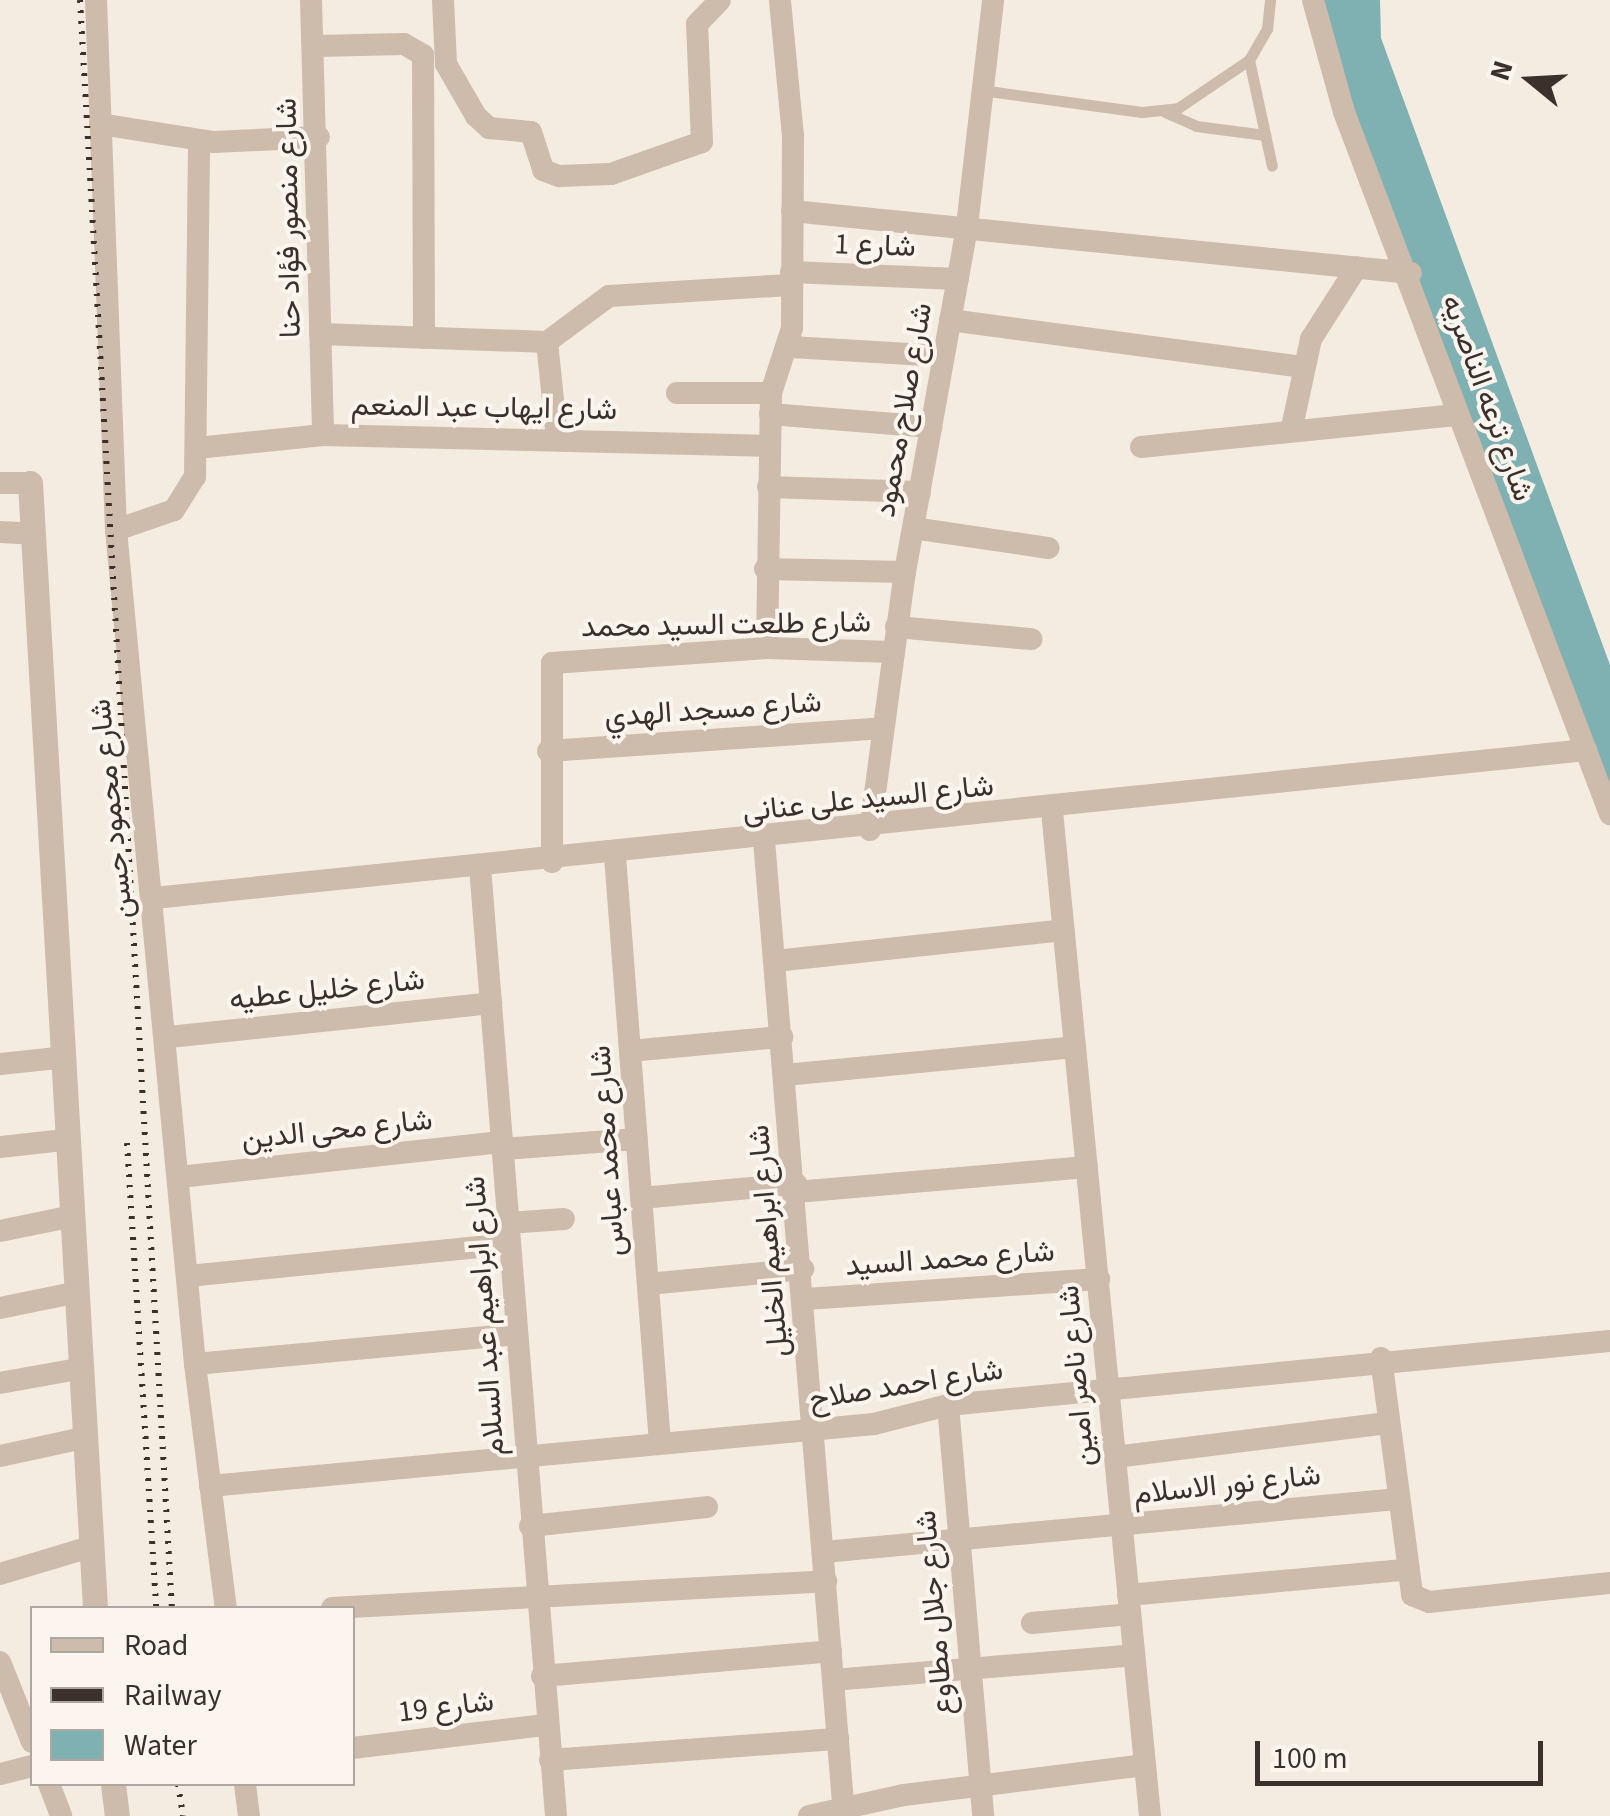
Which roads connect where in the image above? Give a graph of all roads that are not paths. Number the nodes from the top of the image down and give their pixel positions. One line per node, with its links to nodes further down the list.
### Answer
1 (96, 0): 13 (street, شارع محمود حسن)
2 (311, 0): 9 (street, شارع منصور فؤاد حنا)
3 (443, 0): 4 (street)
4 (720, 0)
5 (780, 0): 18 (street)
6 (993, 0): 11 (street, شارع صلاح محمود)
7 (1270, 0): 10 (lane)
8 (1312, 0): 21 (street, شارع ترعه الناصريه)
9 (316, 46): 15 (street, شارع منصور فؤاد حنا); 26 (street)
10 (1249, 60): 12 (lane); 14 (lane)
11 (981, 90): 12 (lane); 19 (street, شارع صلاح محمود)
12 (1165, 112): 14 (lane)
13 (100, 124): 16 (street); 46 (street, شارع محمود حسن)
14 (1265, 136): 17 (lane)
15 (318, 138): 16 (street); 25 (street, شارع منصور فؤاد حنا)
16 (199, 141): 40 (street)
17 (1272, 166)
18 (792, 211): 19 (street); 22 (street)
19 (967, 226): 20 (street); 23 (street, شارع صلاح محمود)
20 (1357, 267): 21 (street); 30 (street)
21 (1411, 273): 33 (street, شارع ترعه الناصريه)
22 (791, 279): 23 (street, شارع 1); 27 (street, شارع 1); 28 (street)
23 (958, 279): 24 (street, شارع صلاح محمود)
24 (950, 320): 29 (street, شارع صلاح محمود); 30 (street)
25 (320, 334): 26 (street); 36 (street, شارع منصور فؤاد حنا)
26 (424, 338): 27 (street)
27 (547, 342): 37 (street)
28 (791, 348): 29 (street); 32 (street)
29 (943, 356): 34 (street, شارع صلاح محمود)
30 (1302, 366): 35 (street)
31 (676, 393): 32 (street)
32 (770, 404): 34 (street); 38 (street)
33 (1458, 415): 35 (street); 57 (street, شارع ترعه الناصريه)
34 (932, 426): 44 (street, شارع صلاح محمود)
35 (1292, 427): 39 (street)
36 (323, 435): 37 (street, شارع ايهاب عبد المنعم); 40 (street, شارع ايهاب عبد المنعم)
37 (556, 438): 38 (street, شارع ايهاب عبد المنعم)
38 (769, 446): 43 (street)
39 (1141, 447)
40 (197, 448): 46 (street)
41 (0, 483): 42 (street)
42 (30, 483): 48 (street, شارع محمود حسن)
43 (768, 488): 44 (street); 50 (street)
44 (920, 492): 45 (street, شارع صلاح محمود)
45 (913, 528): 49 (street); 51 (street, شارع صلاح محمود)
46 (116, 530): 66 (street, شارع محمود حسن)
47 (0, 532): 48 (street)
48 (33, 534): 74 (street, شارع محمود حسن)
49 (1049, 548)
50 (766, 569): 51 (street); 54 (street)
51 (905, 572): 52 (street, شارع صلاح محمود)
52 (896, 626): 53 (street); 55 (street, شارع صلاح محمود)
53 (1031, 639)
54 (767, 648): 55 (street, شارع طلعت السيد محمد); 58 (street, شارع طلعت السيد محمد)
55 (892, 652): 56 (street, شارع صلاح محمود)
56 (883, 728): 58 (street, شارع مسجد الهدي); 61 (street, شارع صلاح محمود)
57 (1586, 750): 59 (street, شارع السيد على عنانى); 60 (street, شارع ترعه الناصريه)
58 (548, 751): 64 (street)
59 (1052, 810): 61 (street, شارع السيد على عنانى); 67 (street, شارع ناصر امين)
60 (1610, 814)
61 (870, 830): 62 (street, شارع السيد على عنانى)
62 (764, 840): 63 (street, شارع السيد على عنانى); 68 (street, شارع ابراهيم الخليل)
63 (615, 856): 64 (street, شارع السيد على عنانى); 73 (street, شارع محمد عباس)
64 (552, 862): 65 (street, شارع السيد على عنانى)
65 (480, 867): 66 (street, شارع السيد على عنانى); 69 (street, شارع ابراهيم عبد السلام)
66 (154, 898): 70 (street, شارع محمود حسن)
67 (1064, 930): 68 (street); 72 (street, شارع ناصر امين)
68 (775, 961): 71 (street, شارع ابراهيم الخليل)
69 (492, 1004): 70 (street, شارع خليل عطيه); 79 (street, شارع ابراهيم عبد السلام)
70 (169, 1037): 82 (street, شارع محمود حسن)
71 (782, 1037): 73 (street); 76 (street, شارع ابراهيم الخليل)
72 (1075, 1047): 76 (street); 81 (street, شارع ناصر امين)
73 (630, 1051): 77 (street, شارع محمد عباس)
74 (57, 1058): 75 (street); 78 (street, شارع محمود حسن)
75 (0, 1064)
76 (786, 1075): 83 (street, شارع ابراهيم الخليل)
77 (637, 1139): 79 (street, شارع محى الدين); 84 (street, شارع محمد عباس)
78 (63, 1140): 80 (street); 85 (street, شارع محمود حسن)
79 (502, 1146): 82 (street, شارع محى الدين); 88 (street, شارع ابراهيم عبد السلام)
80 (0, 1148)
81 (1086, 1167): 83 (street); 91 (street, شارع ناصر امين)
82 (179, 1177): 90 (street, شارع محمود حسن)
83 (796, 1188): 84 (street); 89 (street, شارع ابراهيم الخليل)
84 (641, 1198): 92 (street, شارع محمد عباس)
85 (68, 1217): 87 (street); 93 (street, شارع محمود حسن)
86 (564, 1219): 88 (street)
87 (0, 1231)
88 (509, 1234): 90 (street); 96 (street, شارع ابراهيم عبد السلام)
89 (803, 1269): 92 (street); 94 (street, شارع ابراهيم الخليل)
90 (188, 1276): 99 (street, شارع محمود حسن)
91 (1098, 1279): 94 (street, شارع محمد السيد); 102 (street, شارع ناصر امين)
92 (648, 1284): 107 (street, شارع محمد عباس)
93 (73, 1293): 95 (street); 100 (street, شارع محمود حسن)
94 (806, 1299): 105 (street, شارع ابراهيم الخليل)
95 (0, 1308)
96 (516, 1334): 99 (street); 108 (street, شارع ابراهيم عبد السلام)
97 (1610, 1341): 98 (street, شارع احمد صلاح)
98 (1380, 1358): 102 (street, شارع احمد صلاح); 104 (street)
99 (195, 1364): 111 (street, شارع محمود حسن)
100 (78, 1369): 101 (street); 106 (street, شارع محمود حسن)
101 (0, 1384)
102 (1108, 1389): 103 (street, شارع احمد صلاح); 110 (street, شارع ناصر امين)
103 (948, 1405): 105 (street, شارع احمد صلاح); 116 (street, شارع جلال مطاوع)
104 (1388, 1423): 110 (street); 112 (street)
105 (814, 1430): 107 (street, شارع احمد صلاح); 118 (street, شارع ابراهيم الخليل)
106 (82, 1438): 109 (street); 117 (street, شارع محمود حسن)
107 (660, 1443): 108 (street, شارع احمد صلاح)
108 (525, 1452): 111 (street, شارع احمد صلاح); 114 (street, شارع ابراهيم عبد السلام)
109 (0, 1456)
110 (1115, 1457): 115 (street, شارع ناصر امين)
111 (210, 1486): 126 (street, شارع محمود حسن)
112 (1397, 1499): 115 (street, شارع نور الاسلام); 119 (street)
113 (707, 1507): 114 (street)
114 (530, 1526): 123 (street, شارع ابراهيم عبد السلام)
115 (1121, 1526): 116 (street, شارع نور الاسلام); 124 (street, شارع ناصر امين)
116 (959, 1540): 118 (street, شارع نور الاسلام); 132 (street, شارع جلال مطاوع)
117 (90, 1547): 120 (street); 125 (street, شارع محمود حسن)
118 (824, 1552): 121 (street, شارع ابراهيم الخليل)
119 (1404, 1570): 122 (street); 124 (street)
120 (0, 1574)
121 (826, 1581): 123 (street); 129 (street, شارع ابراهيم الخليل)
122 (1610, 1583)
123 (536, 1599): 127 (street); 133 (street, شارع ابراهيم عبد السلام)
124 (1129, 1605): 128 (street); 130 (street, شارع ناصر امين)
125 (95, 1606)
126 (226, 1606)
127 (355, 1607)
128 (1032, 1623)
129 (831, 1651): 133 (street); 134 (street, شارع ابراهيم الخليل)
130 (1134, 1656): 132 (street); 141 (street, شارع ناصر امين)
131 (0, 1662): 135 (street)
132 (970, 1670): 134 (street); 147 (street, شارع جلال مطاوع)
133 (542, 1676): 136 (street, شارع ابراهيم عبد السلام)
134 (833, 1680): 138 (street, شارع ابراهيم الخليل)
135 (14, 1686): 137 (street)
136 (546, 1726): 139 (street, شارع 19); 140 (street, شارع ابراهيم عبد السلام)
137 (30, 1736)
138 (838, 1739): 140 (street); 148 (street, شارع ابراهيم الخليل)
139 (355, 1748)
140 (550, 1760): 152 (street, شارع ابراهيم عبد السلام)
141 (1144, 1765): 147 (street); 155 (street, شارع ناصر امين)
142 (30, 1766): 143 (street)
143 (0, 1774)
144 (49, 1786): 149 (street)
145 (114, 1786): 150 (street)
146 (245, 1786): 151 (street)
147 (980, 1787): 148 (street); 154 (street, شارع جلال مطاوع)
148 (844, 1814): 153 (street)
149 (60, 1816)
150 (117, 1816)
151 (249, 1816)
152 (556, 1816)
153 (809, 1816)
154 (983, 1816)
155 (1150, 1816)

